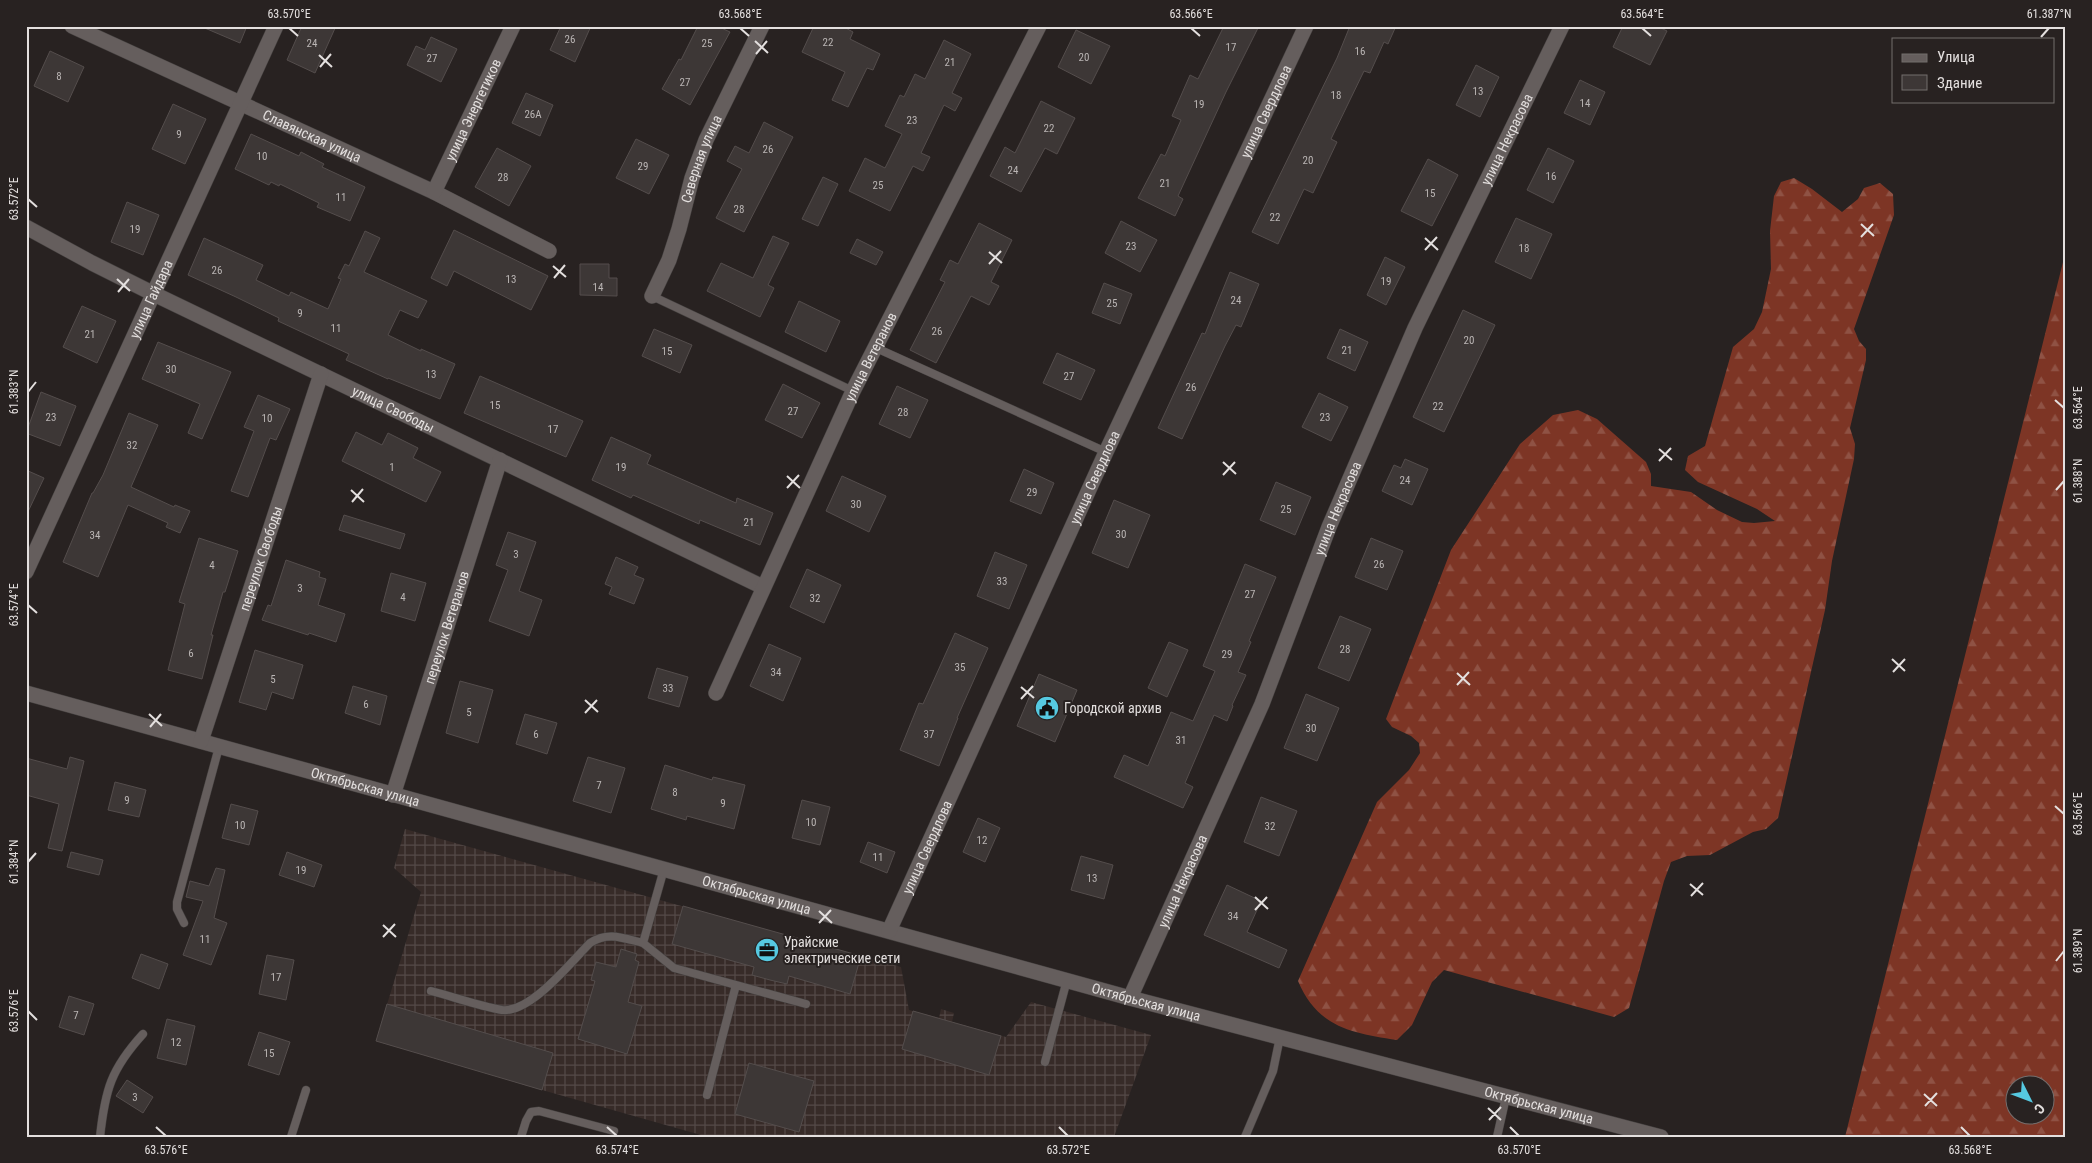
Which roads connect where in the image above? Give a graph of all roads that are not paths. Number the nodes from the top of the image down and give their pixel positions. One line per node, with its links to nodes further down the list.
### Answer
1 (72, 26): 8 (street, Славянская улица)
2 (276, 26): 8 (street, улица Гайдара)
3 (513, 26): 9 (street, улица Энергетиков)
4 (762, 26): 13 (street, Северная улица)
5 (1039, 26): 14 (street, улица Ветеранов)
6 (1306, 26): 17 (street, улица Свердлова)
7 (1562, 26): 33 (street, улица Некрасова)
8 (242, 104): 9 (street, Славянская улица); 12 (street, улица Гайдара)
9 (434, 192): 11 (street, Славянская улица)
10 (26, 227): 12 (street, улица Свободы)
11 (549, 251)
12 (154, 294): 15 (street, улица Свободы); 19 (street, улица Гайдара)
13 (652, 296): 16 (lane)
14 (874, 347): 16 (street, улица Ветеранов); 17 (lane)
15 (321, 374): 18 (street, улица Свободы); 23 (street, переулок Свободы)
16 (853, 391): 20 (street, улица Ветеранов)
17 (1106, 452): 28 (street, улица Свердлова)
18 (500, 460): 20 (street, улица Свободы); 25 (street, переулок Ветеранов)
19 (26, 572)
20 (763, 587): 21 (street, улица Ветеранов)
21 (716, 693)
22 (26, 694): 23 (street, Октябрьская улица)
23 (201, 741): 24 (street, Октябрьская улица)
24 (219, 747): 25 (street, Октябрьская улица); 27 (lane)
25 (393, 794): 26 (street, Октябрьская улица)
26 (664, 869): 28 (street, Октябрьская улица); 29 (lane)
27 (184, 923)
28 (889, 931): 30 (street, Октябрьская улица)
29 (643, 943): 31 (lane); 32 (lane)
30 (1067, 980): 33 (street, Октябрьская улица); 37 (lane)
31 (736, 985): 34 (lane); 39 (lane)
32 (431, 991)
33 (1130, 998): 36 (street, Октябрьская улица)
34 (806, 1004)
35 (143, 1034): 42 (lane)
36 (1280, 1038): 40 (street, Октябрьская улица); 45 (lane)
37 (1045, 1062)
38 (306, 1090): 43 (lane)
39 (707, 1095)
40 (1506, 1097): 46 (lane); 47 (street, Октябрьская улица)
41 (614, 1131): 44 (lane)
42 (100, 1137)
43 (292, 1137)
44 (521, 1137)
45 (1245, 1137)
46 (1497, 1137)
47 (1662, 1137)

